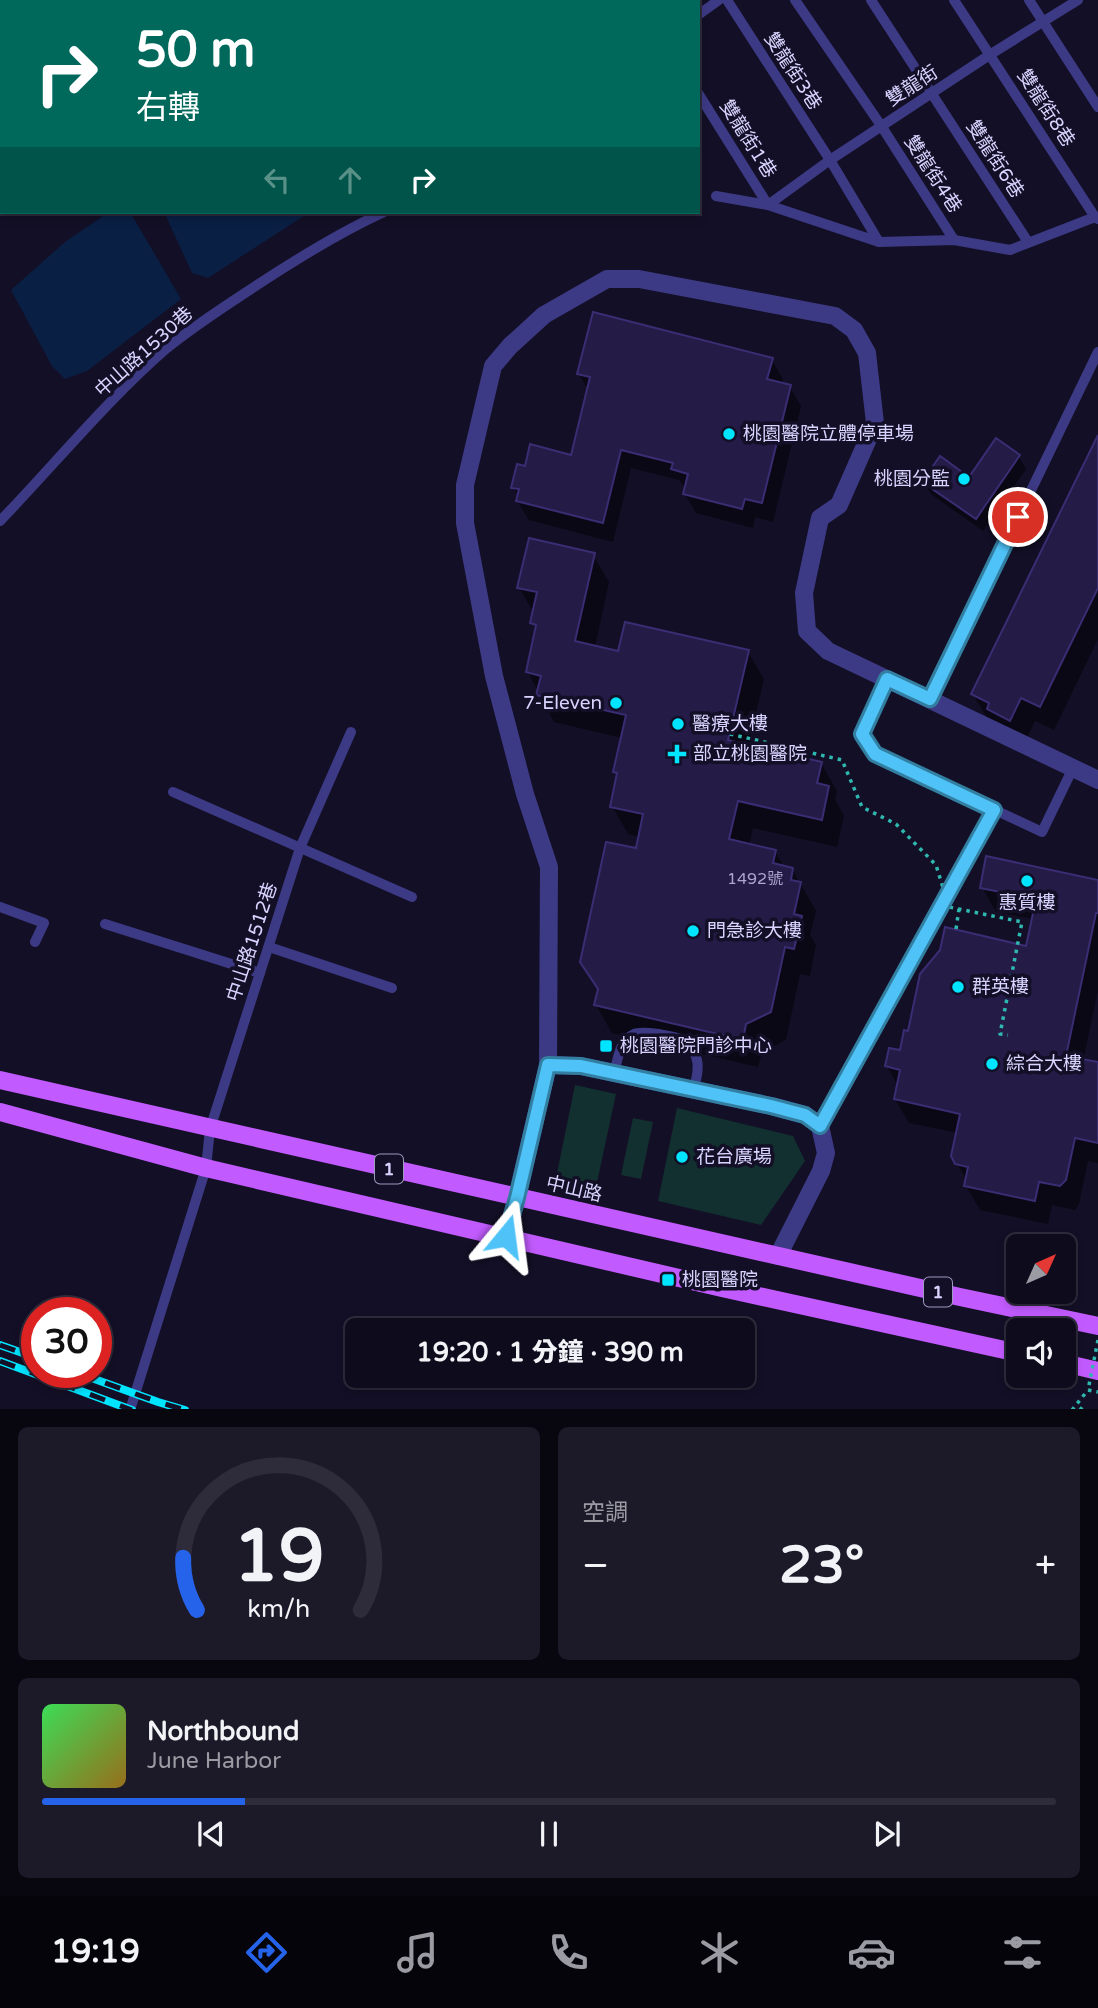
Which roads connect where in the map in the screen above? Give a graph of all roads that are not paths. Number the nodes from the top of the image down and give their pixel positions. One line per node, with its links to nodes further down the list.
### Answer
1 (719, 0): 8 (lane)
2 (727, 0): 15 (lane, 雙龍街3巷)
3 (795, 0): 14 (lane, 雙龍街4巷)
4 (871, 0): 11 (lane, 雙龍街6巷)
5 (954, 0): 10 (lane, 雙龍街8巷)
6 (1029, 0): 9 (lane)
7 (1078, 0): 9 (lane, 雙龍街)
8 (700, 14)
9 (1043, 22): 10 (lane, 雙龍街); 13 (lane)
10 (991, 54): 11 (lane, 雙龍街); 19 (lane, 雙龍街8巷)
11 (933, 94): 14 (lane, 雙龍街); 22 (lane, 雙龍街6巷)
12 (700, 96): 17 (lane, 雙龍街1巷)
13 (1098, 107)
14 (882, 127): 15 (lane, 雙龍街); 20 (lane, 雙龍街4巷)
15 (830, 160): 17 (lane, 雙龍街); 21 (lane, 雙龍街3巷)
16 (716, 196): 17 (lane)
17 (768, 205): 21 (lane)
18 (360, 217): 24 (lane, 中山路1530巷)
19 (1096, 218): 22 (lane)
20 (954, 240): 21 (lane); 22 (lane)
21 (879, 242)
22 (1028, 242)
23 (1098, 352): 26 (lane)
24 (0, 521)
25 (887, 679): 26 (street); 31 (lane); 40 (street)
26 (930, 699): 28 (street)
27 (351, 732): 32 (lane, 中山路1512巷)
28 (1073, 768): 29 (street); 31 (lane)
29 (1098, 780)
30 (173, 792): 32 (lane)
31 (994, 810): 45 (lane)
32 (300, 848): 33 (lane); 37 (lane, 中山路1512巷)
33 (412, 897)
34 (0, 907): 36 (lane)
35 (105, 925): 38 (lane)
36 (35, 942)
37 (269, 947): 38 (lane, 中山路1512巷); 39 (lane)
38 (260, 973): 46 (lane, 中山路1512巷)
39 (392, 988)
40 (548, 1065): 41 (street); 48 (street)
41 (614, 1073): 43 (street); 43 (lane)
42 (0, 1080): 46 (main road, 中山路 / 1)
43 (694, 1090): 45 (street)
44 (0, 1112): 47 (main road, 1)
45 (820, 1126): 50 (street)
46 (210, 1129): 47 (lane, 中山路1512巷); 48 (main road, 中山路 / 1)
47 (206, 1168): 49 (main road, 1); 55 (lane, 中山路1512巷)
48 (517, 1198): 49 (street); 50 (main road, 中山路 / 1)
49 (506, 1236): 52 (main road, 1)
50 (778, 1256): 51 (main road, 中山路 / 1)
51 (1098, 1326)
52 (1006, 1350)
53 (1076, 1366): 54 (main road)
54 (1098, 1371)
55 (130, 1409)

